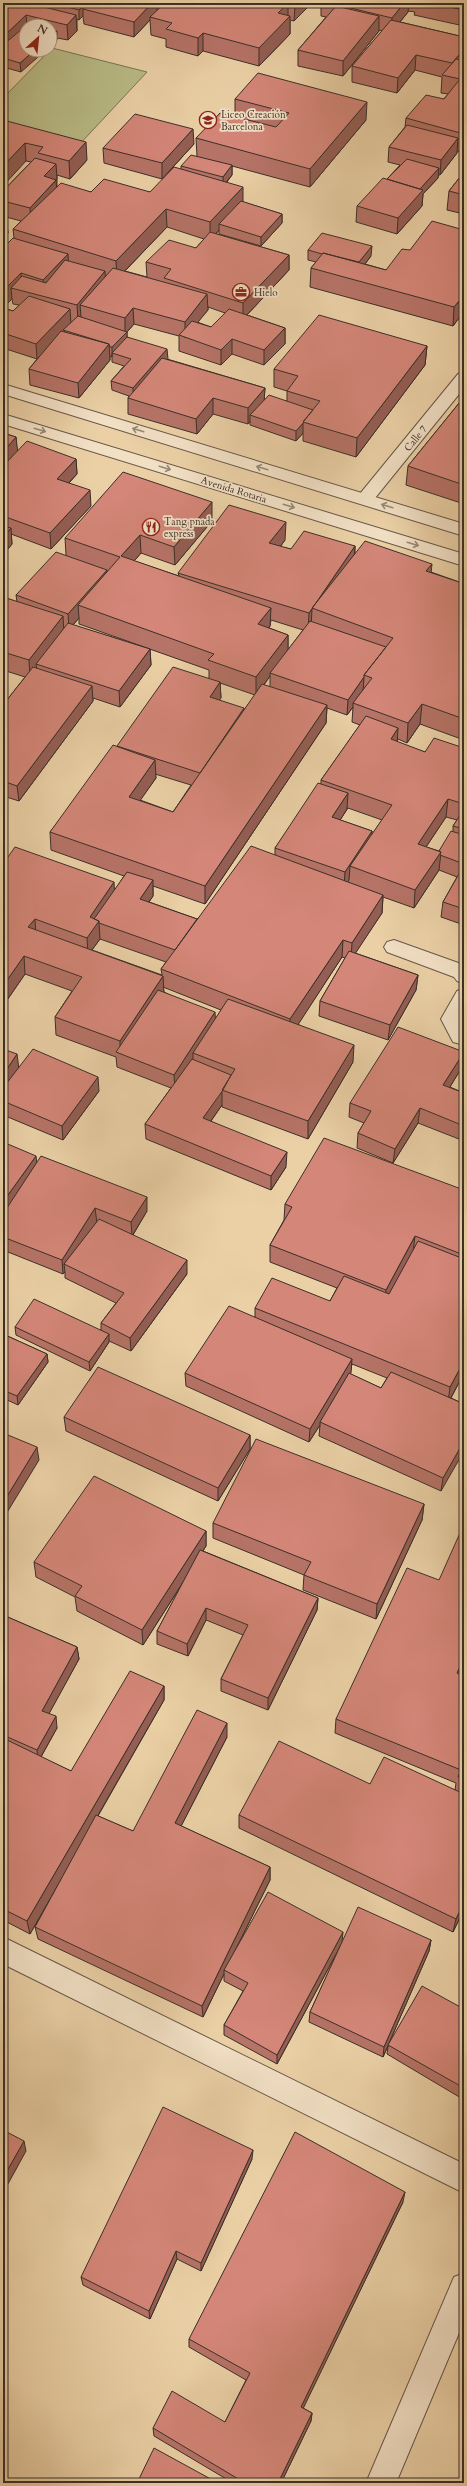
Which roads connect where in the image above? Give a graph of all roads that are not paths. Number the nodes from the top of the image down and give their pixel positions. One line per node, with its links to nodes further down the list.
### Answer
1 (464, 377): 4 (street, Calle 7)
2 (3, 389): 4 (street, one-way to 2)
3 (3, 419): 6 (street, Avenida Rotaria, one-way to 6)
4 (365, 499): 5 (street, one-way to 4)
5 (464, 530)
6 (464, 560)
7 (394, 947): 8 (street)
8 (464, 976)
9 (464, 996): 10 (street)
10 (464, 1037)
11 (3, 1950): 12 (street)
12 (464, 2179)
13 (464, 2287): 14 (street)
14 (381, 2483)

